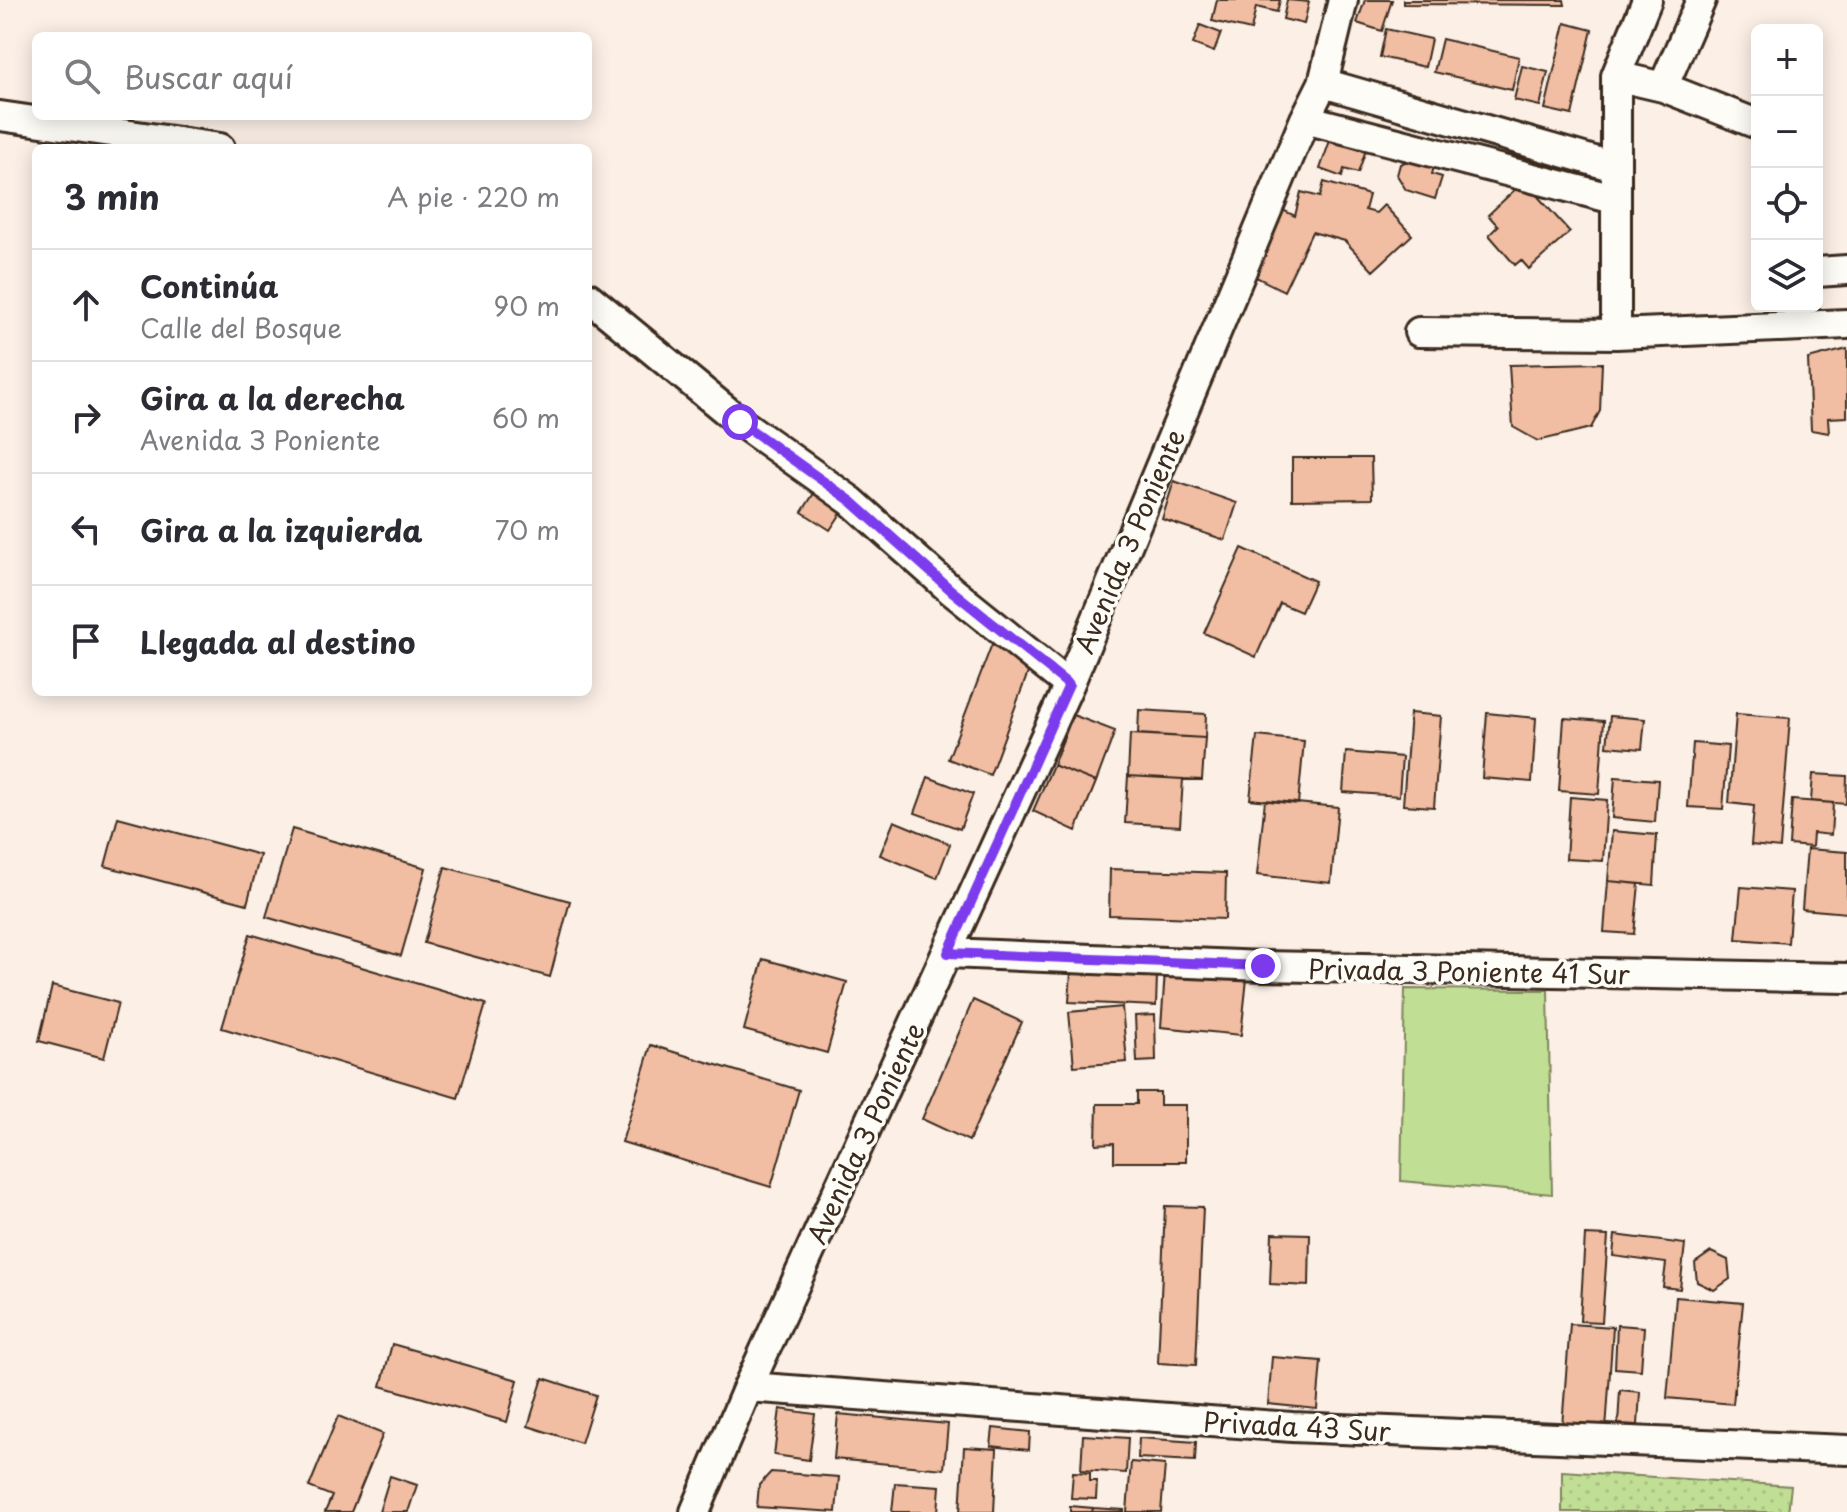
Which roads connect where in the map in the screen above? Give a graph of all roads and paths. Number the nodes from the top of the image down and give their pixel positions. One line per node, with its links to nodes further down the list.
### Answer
1 (1343, 0): 5 (street, Avenida 3 Poniente)
2 (1647, 0): 4 (street)
3 (1701, 0): 6 (street)
4 (1616, 76): 6 (street); 11 (street)
5 (1323, 83): 8 (street, Avenida 3 Poniente); 11 (street)
6 (1663, 87): 9 (street)
7 (0, 116): 10 (street)
8 (1305, 119): 12 (street); 20 (street, Avenida 3 Poniente)
9 (1751, 122)
10 (192, 144)
11 (1615, 167): 12 (street)
12 (1614, 199): 19 (street)
13 (1847, 270): 14 (street)
14 (1823, 272)
15 (592, 300): 20 (street)
16 (1796, 316): 17 (street); 19 (street)
17 (1847, 324)
18 (1419, 332): 19 (street)
19 (1616, 334)
20 (1069, 685): 21 (street, Avenida 3 Poniente)
21 (948, 953): 22 (street, Privada 3 Poniente 41 Sur); 23 (street, Avenida 3 Poniente)
22 (1847, 978)
23 (748, 1387): 24 (street, Privada 43 Sur); 25 (street, Avenida 3 Poniente)
24 (1847, 1450)
25 (695, 1512)

